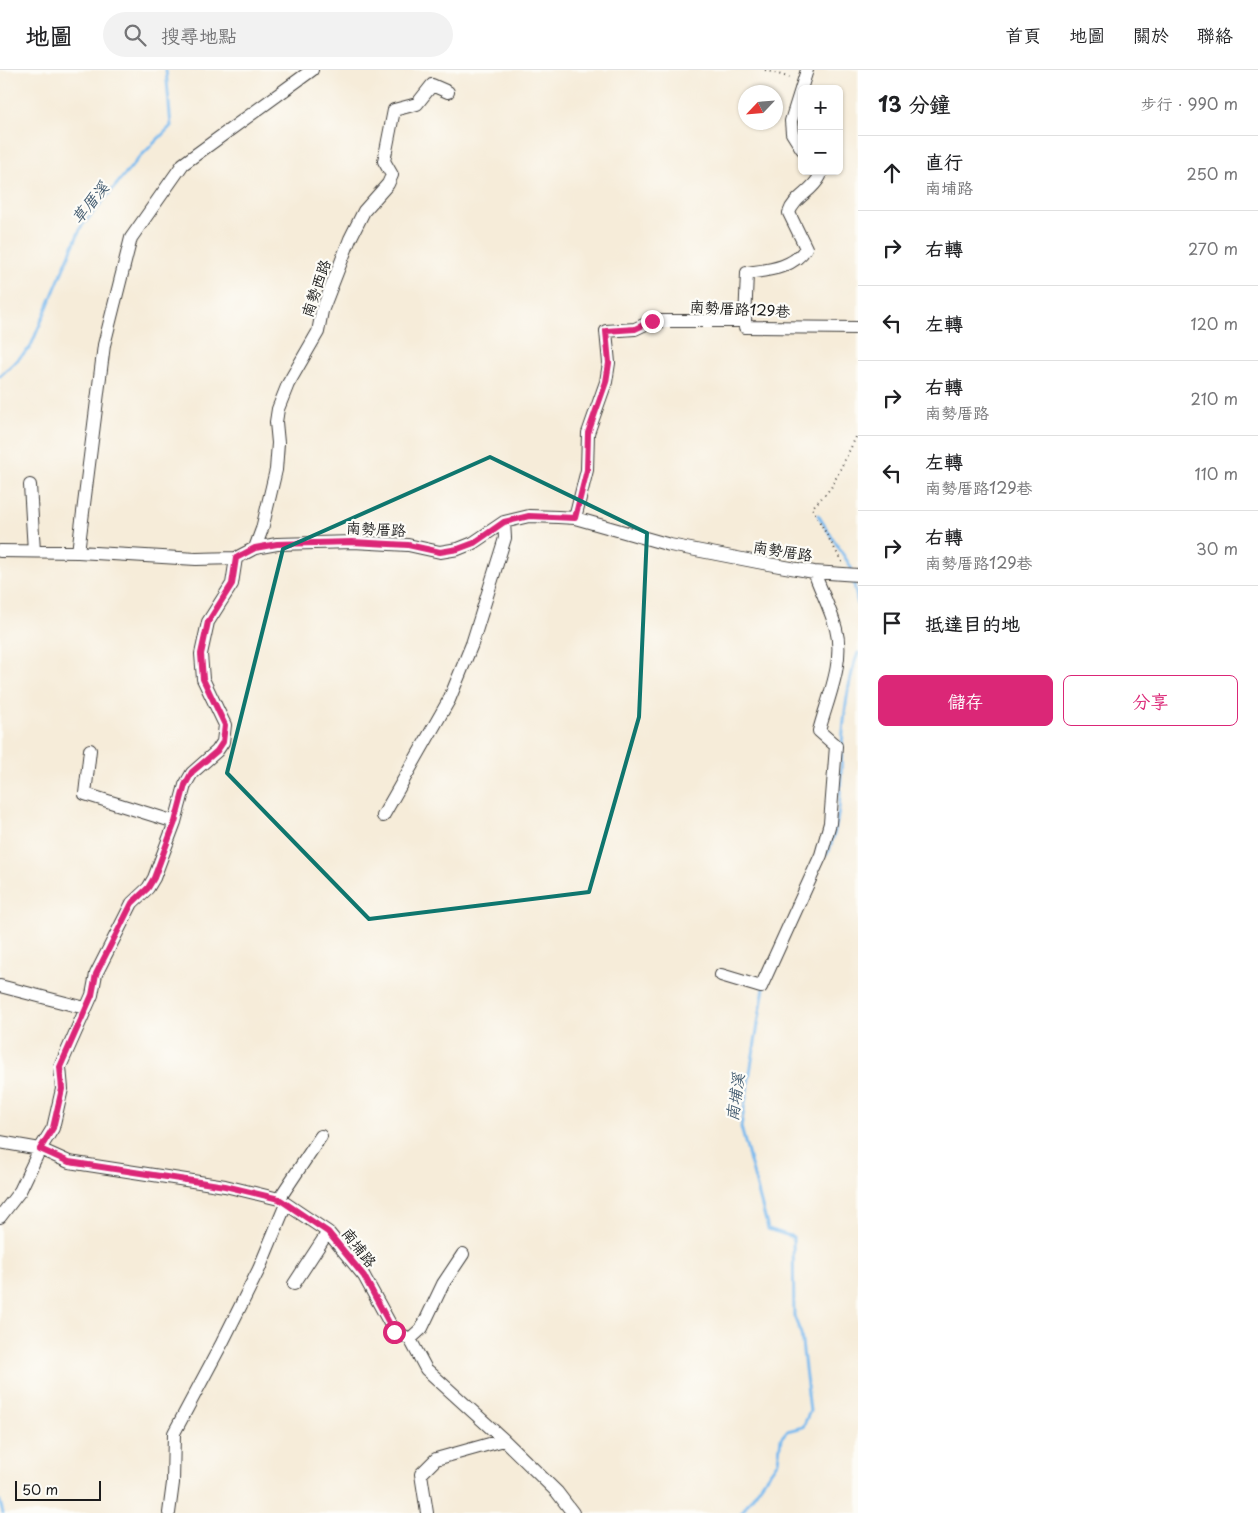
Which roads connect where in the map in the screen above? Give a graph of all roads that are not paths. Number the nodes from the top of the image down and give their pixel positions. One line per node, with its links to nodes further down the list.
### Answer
1 (312, 70): 14 (street)
2 (805, 76): 4 (street)
3 (448, 92): 11 (street, 南勢西路)
4 (798, 143)
5 (819, 175): 6 (street)
6 (746, 321): 7 (street, 南勢厝路129巷); 9 (street, 南勢厝路129巷)
7 (858, 328)
8 (30, 485): 13 (street)
9 (575, 518): 10 (street, 南勢厝路); 16 (street, 南勢厝路)
10 (504, 522): 11 (street, 南勢厝路); 19 (street)
11 (255, 548): 15 (street, 南勢厝路)
12 (0, 551): 13 (street, 南勢厝路)
13 (34, 551): 14 (street, 南勢厝路)
14 (78, 552): 15 (street, 南勢厝路)
15 (236, 558): 20 (street)
16 (814, 572): 17 (street, 南勢厝路); 21 (street)
17 (853, 574)
18 (90, 750): 20 (street)
19 (383, 816)
20 (175, 822): 23 (street)
21 (721, 975)
22 (0, 986): 23 (street)
23 (85, 1008): 26 (street)
24 (321, 1136): 27 (street)
25 (0, 1142): 26 (street, 南埔路)
26 (40, 1149): 27 (street, 南埔路); 28 (street)
27 (282, 1201): 29 (street, 南埔路); 34 (street)
28 (0, 1217)
29 (328, 1232): 31 (street); 32 (street, 南埔路)
30 (463, 1254): 32 (street)
31 (294, 1284)
32 (410, 1339): 33 (street, 南埔路)
33 (504, 1440): 35 (street); 36 (street, 南埔路)
34 (169, 1513)
35 (427, 1513)
36 (573, 1513)

